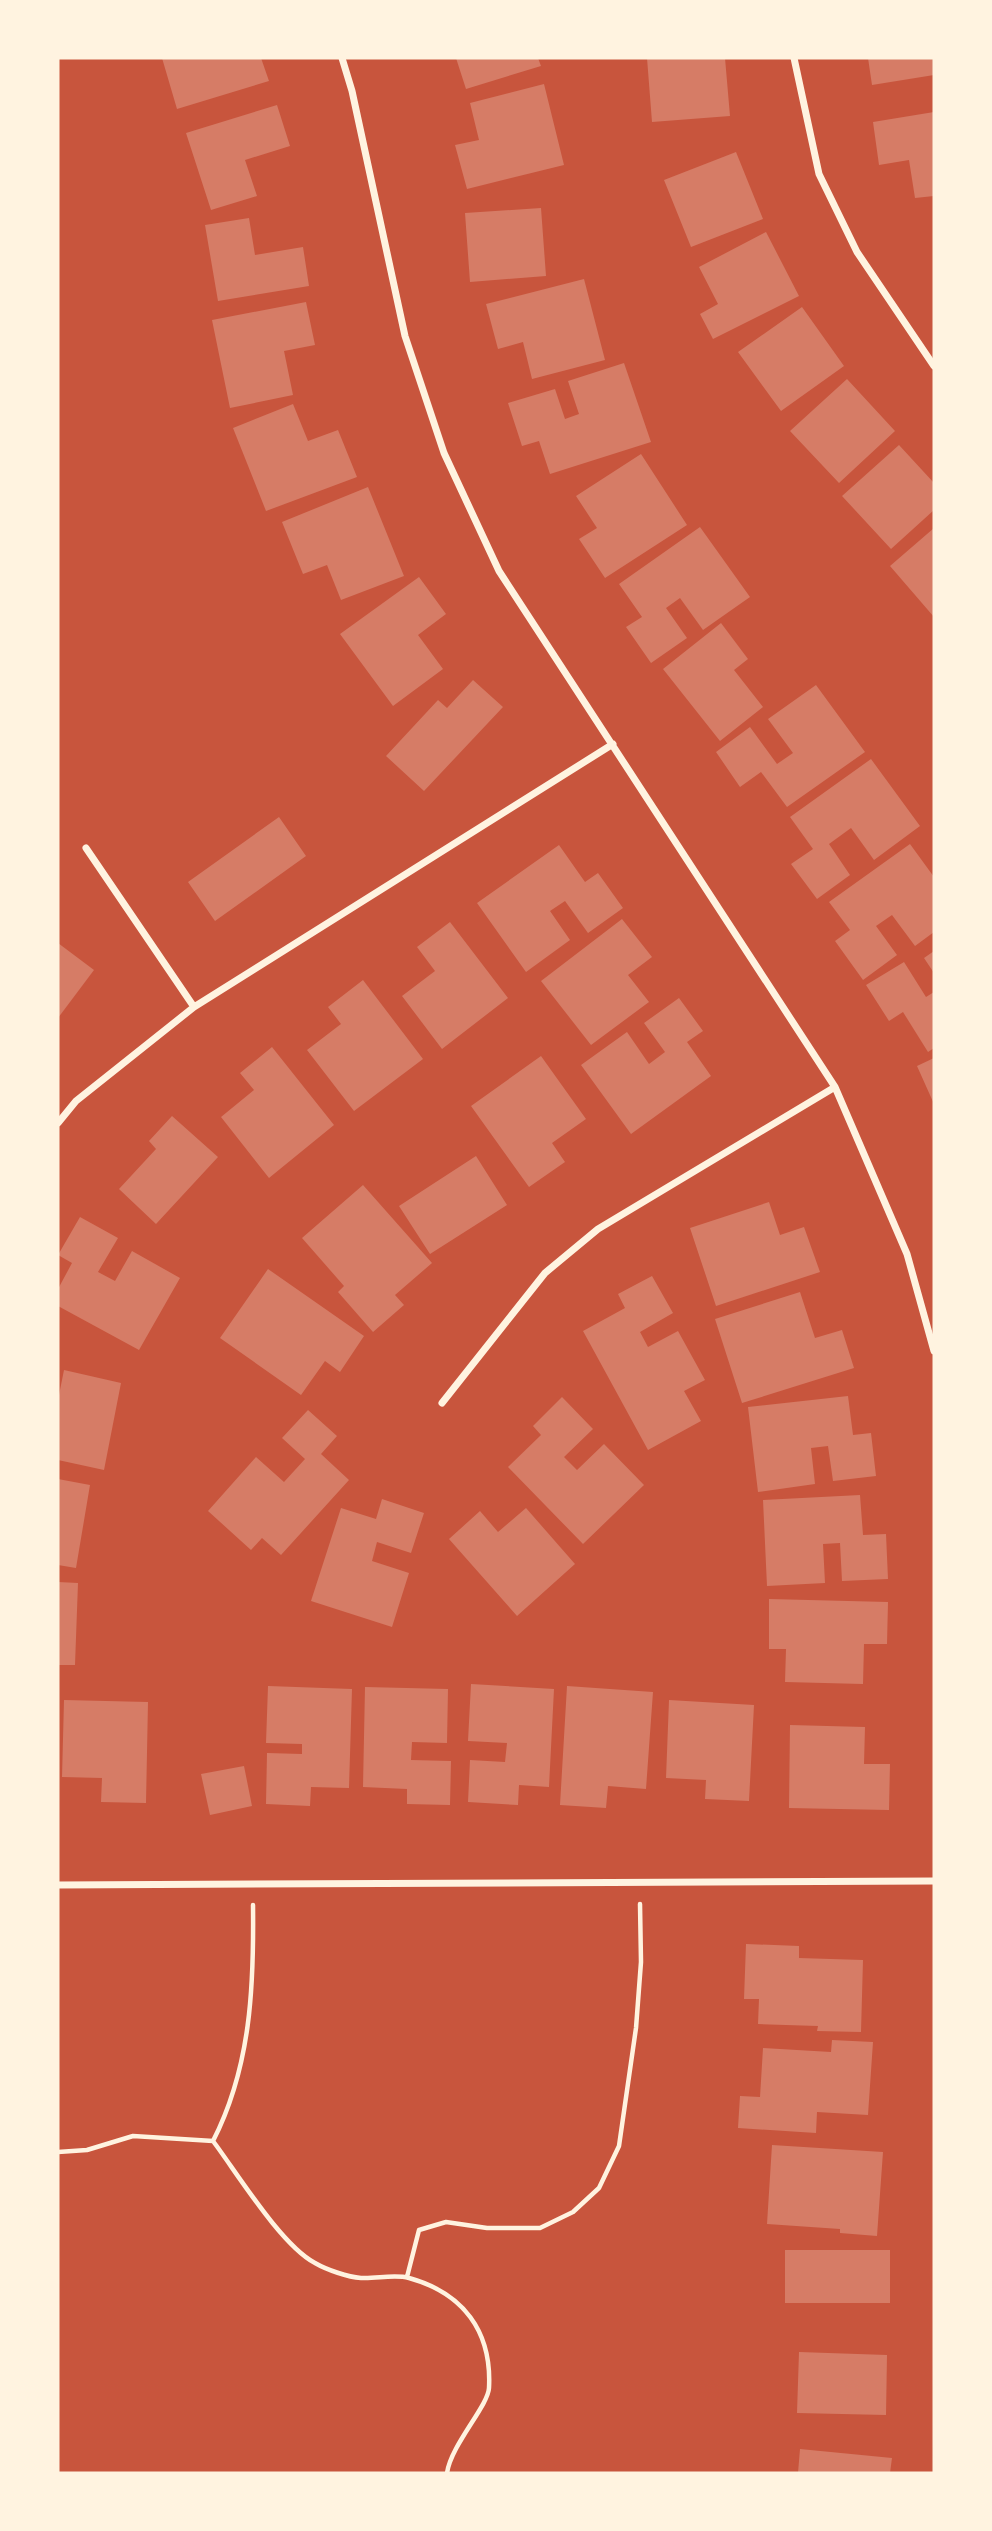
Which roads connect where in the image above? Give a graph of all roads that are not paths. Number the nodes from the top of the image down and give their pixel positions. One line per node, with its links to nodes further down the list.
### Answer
1 (342, 58): 4 (street)
2 (794, 58): 3 (street)
3 (934, 366)
4 (613, 744): 6 (street); 7 (street)
5 (86, 848): 6 (street)
6 (194, 1007): 8 (street)
7 (835, 1087): 9 (street); 10 (street)
8 (58, 1123)
9 (934, 1351)
10 (442, 1403)
11 (934, 1881): 12 (street)
12 (58, 1885)

